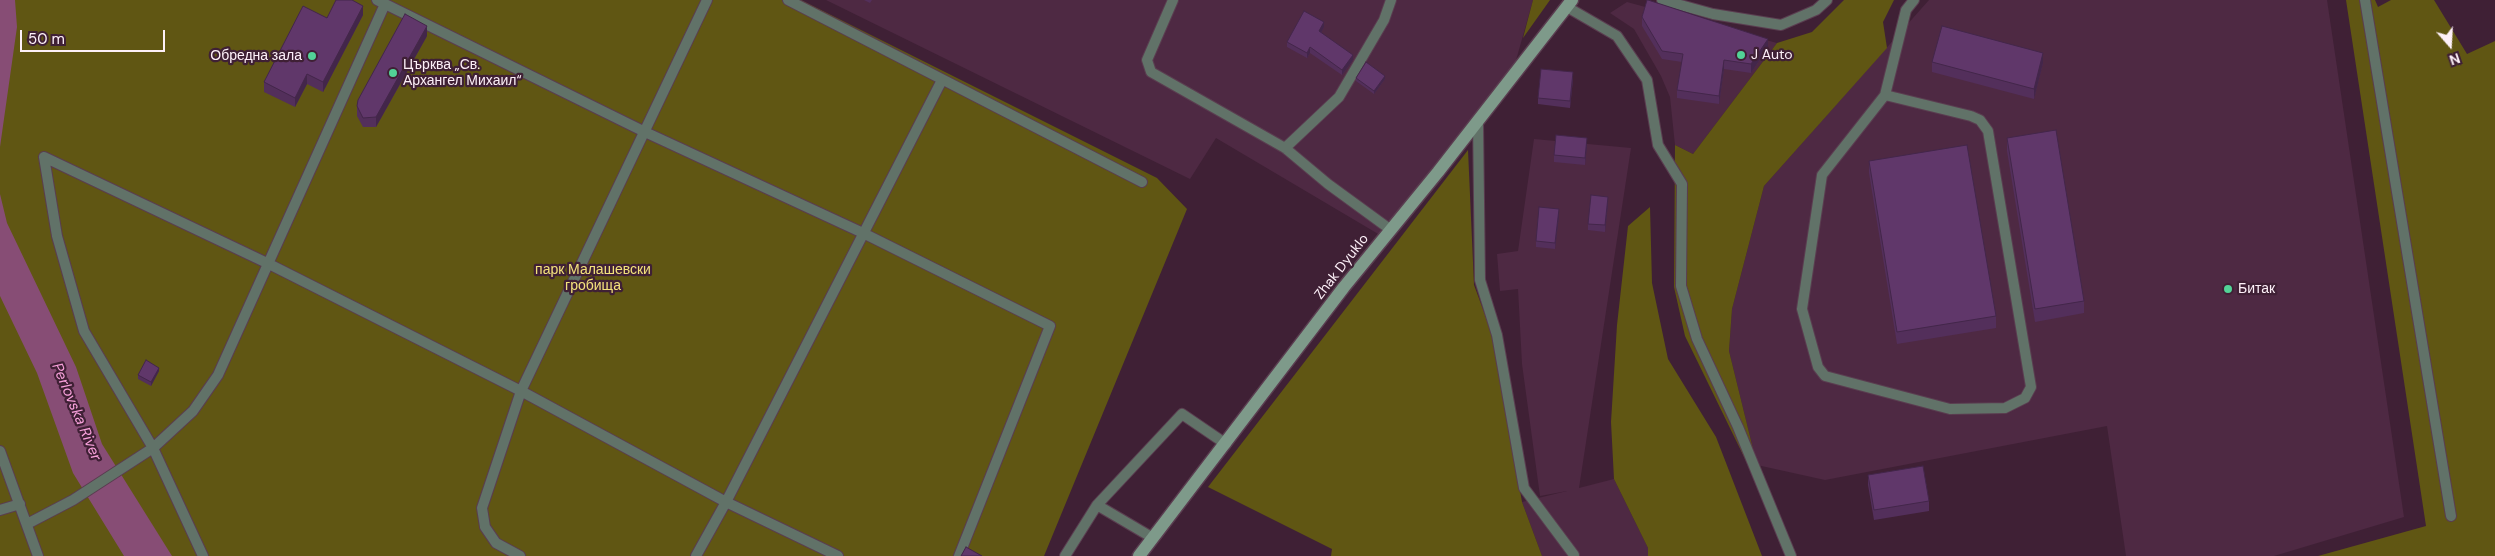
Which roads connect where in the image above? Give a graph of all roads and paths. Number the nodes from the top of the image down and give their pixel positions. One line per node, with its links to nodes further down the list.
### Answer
1 (707, 0): 14 (lane)
2 (788, 0): 11 (lane)
3 (1173, 0): 15 (lane)
4 (1391, 0): 15 (lane)
5 (1662, 0): 6 (lane)
6 (1826, 0)
7 (1914, 0): 12 (lane)
8 (2365, 0): 28 (lane)
9 (381, 2): 14 (lane); 19 (lane)
10 (1569, 3): 13 (street, Zhak Dyuklo); 40 (lane)
11 (942, 80): 16 (lane); 18 (lane)
12 (1885, 95): 12 (lane)
13 (1478, 120): 17 (street, Zhak Dyuklo); 31 (lane)
14 (645, 132): 18 (lane); 20 (lane)
15 (1285, 148): 17 (lane)
16 (1142, 182)
17 (1391, 230): 21 (street, Zhak Dyuklo)
18 (863, 233): 24 (lane); 37 (lane)
19 (267, 263): 20 (lane); 22 (lane); 22 (lane)
20 (521, 391): 24 (lane); 34 (lane)
21 (1226, 444): 26 (lane); 30 (street, Zhak Dyuklo)
22 (153, 448): 29 (lane); 33 (lane)
23 (0, 451): 25 (lane)
24 (726, 502): 35 (lane); 36 (lane)
25 (20, 504): 27 (lane); 29 (lane)
26 (1097, 505): 30 (lane); 38 (lane)
27 (0, 510)
28 (2451, 516)
29 (27, 524): 32 (lane)
30 (1153, 538): 39 (street, Zhak Dyuklo)
31 (1574, 555)
32 (38, 556)
33 (204, 556)
34 (520, 556)
35 (696, 556)
36 (838, 556)
37 (959, 556)
38 (1065, 556)
39 (1140, 556)
40 (1791, 556)

